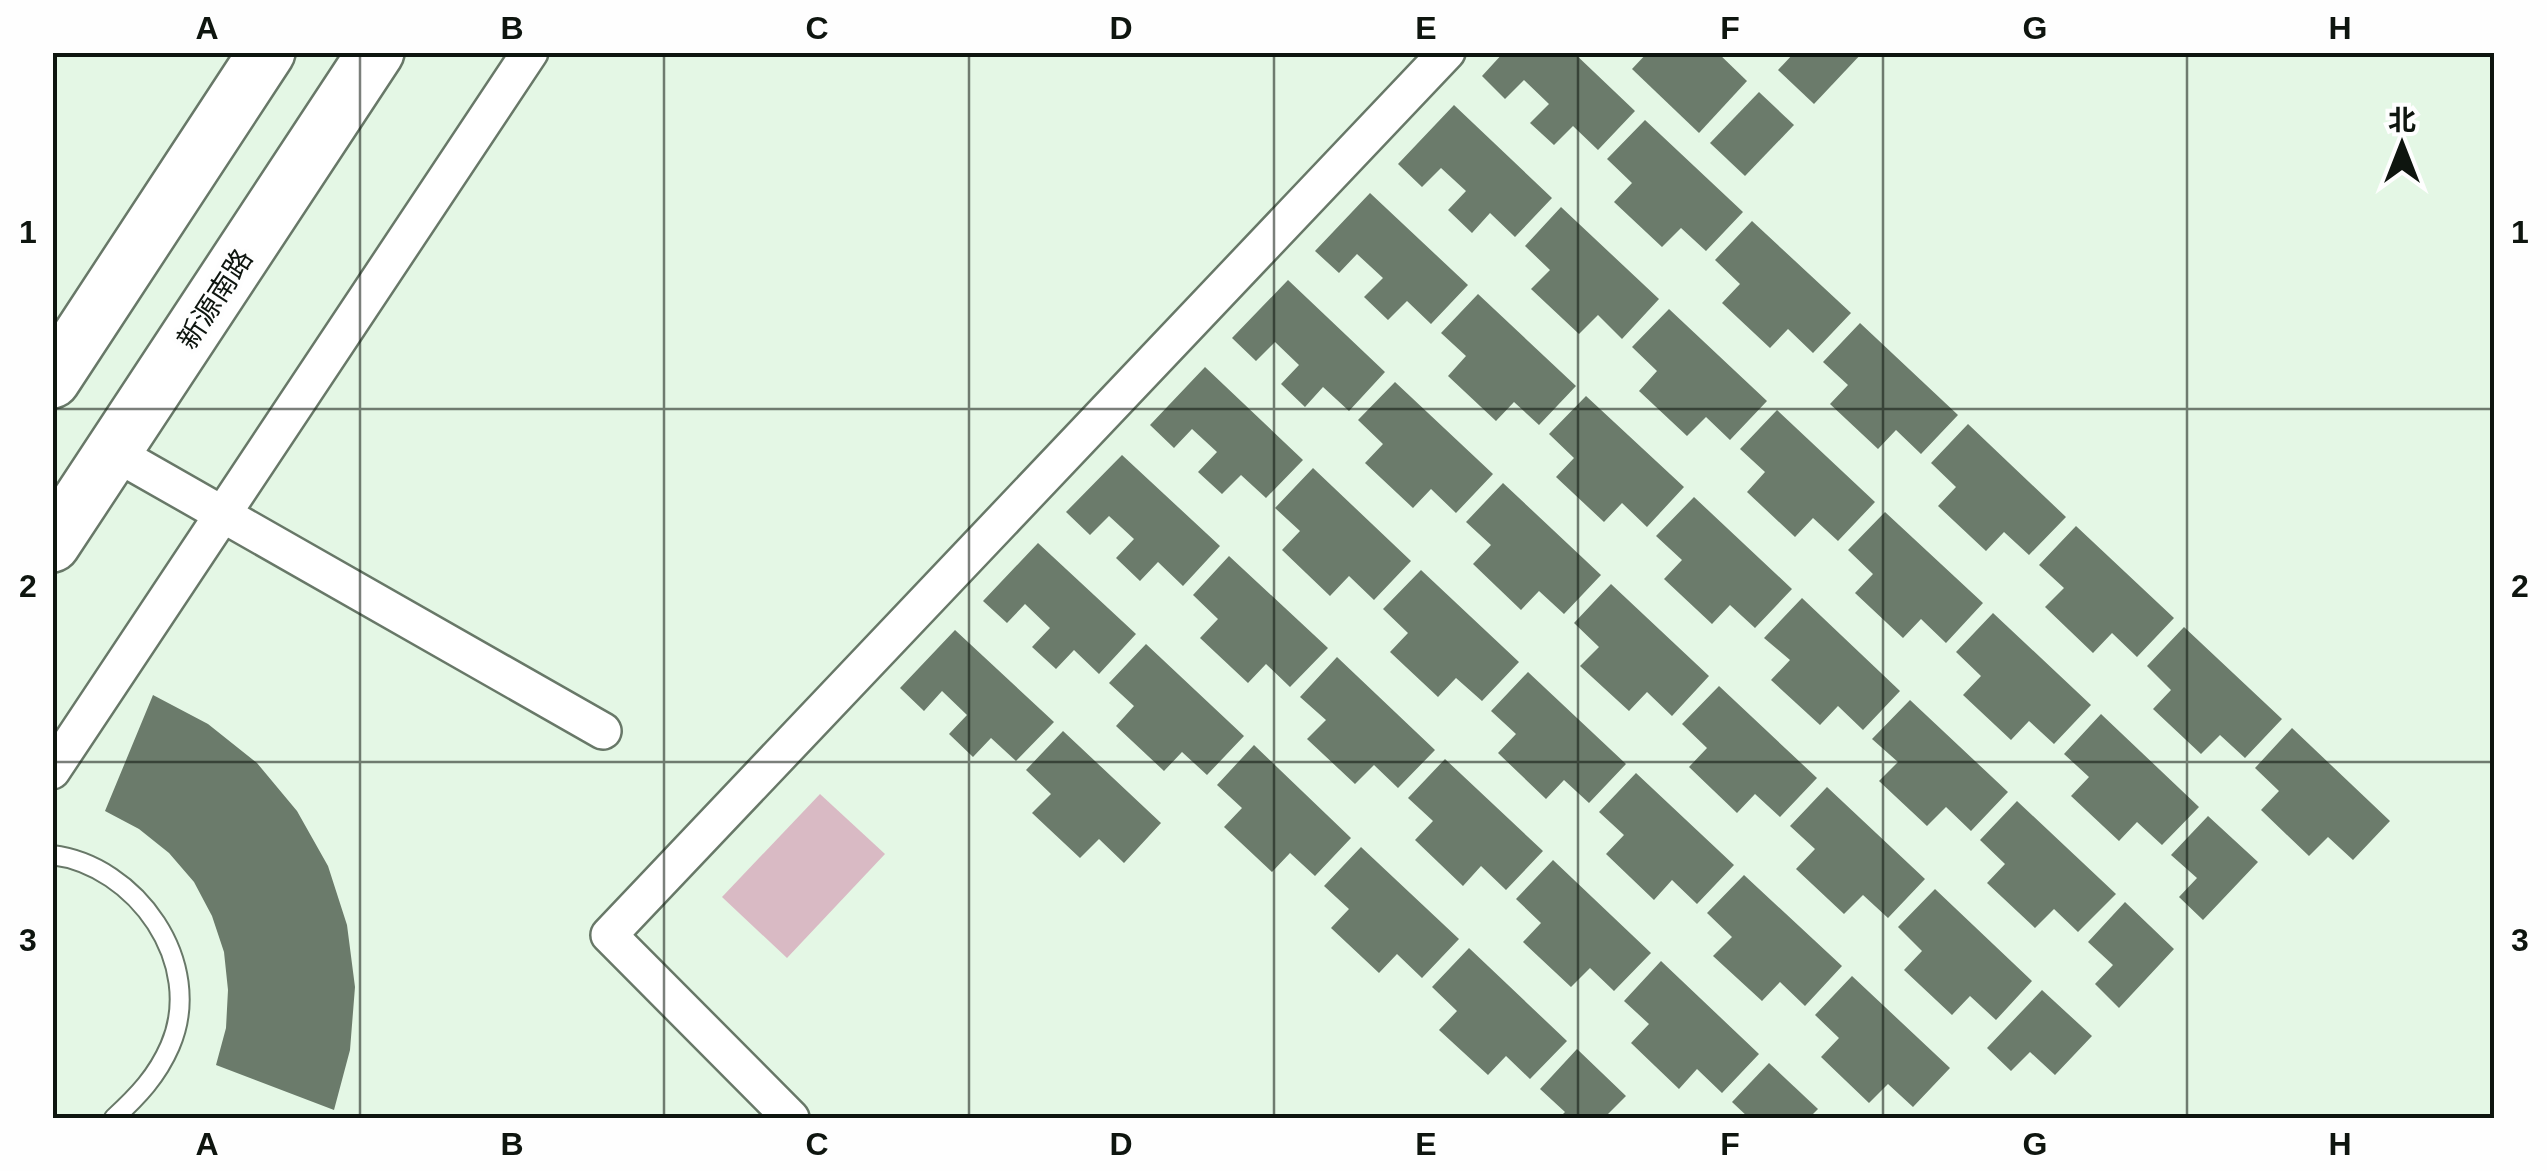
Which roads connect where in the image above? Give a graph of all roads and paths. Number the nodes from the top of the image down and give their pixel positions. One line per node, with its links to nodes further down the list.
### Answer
1 (267, 52): 5 (main road)
2 (376, 52): 6 (main road, 新源南路)
3 (530, 52): 7 (street)
4 (1448, 52): 13 (street)
5 (52, 380)
6 (115, 453): 7 (street); 8 (main road, 新源南路)
7 (222, 516): 9 (street); 10 (street)
8 (52, 544)
9 (603, 731)
10 (52, 771)
11 (52, 854): 12 (lane)
12 (114, 1118)
13 (791, 1118)

